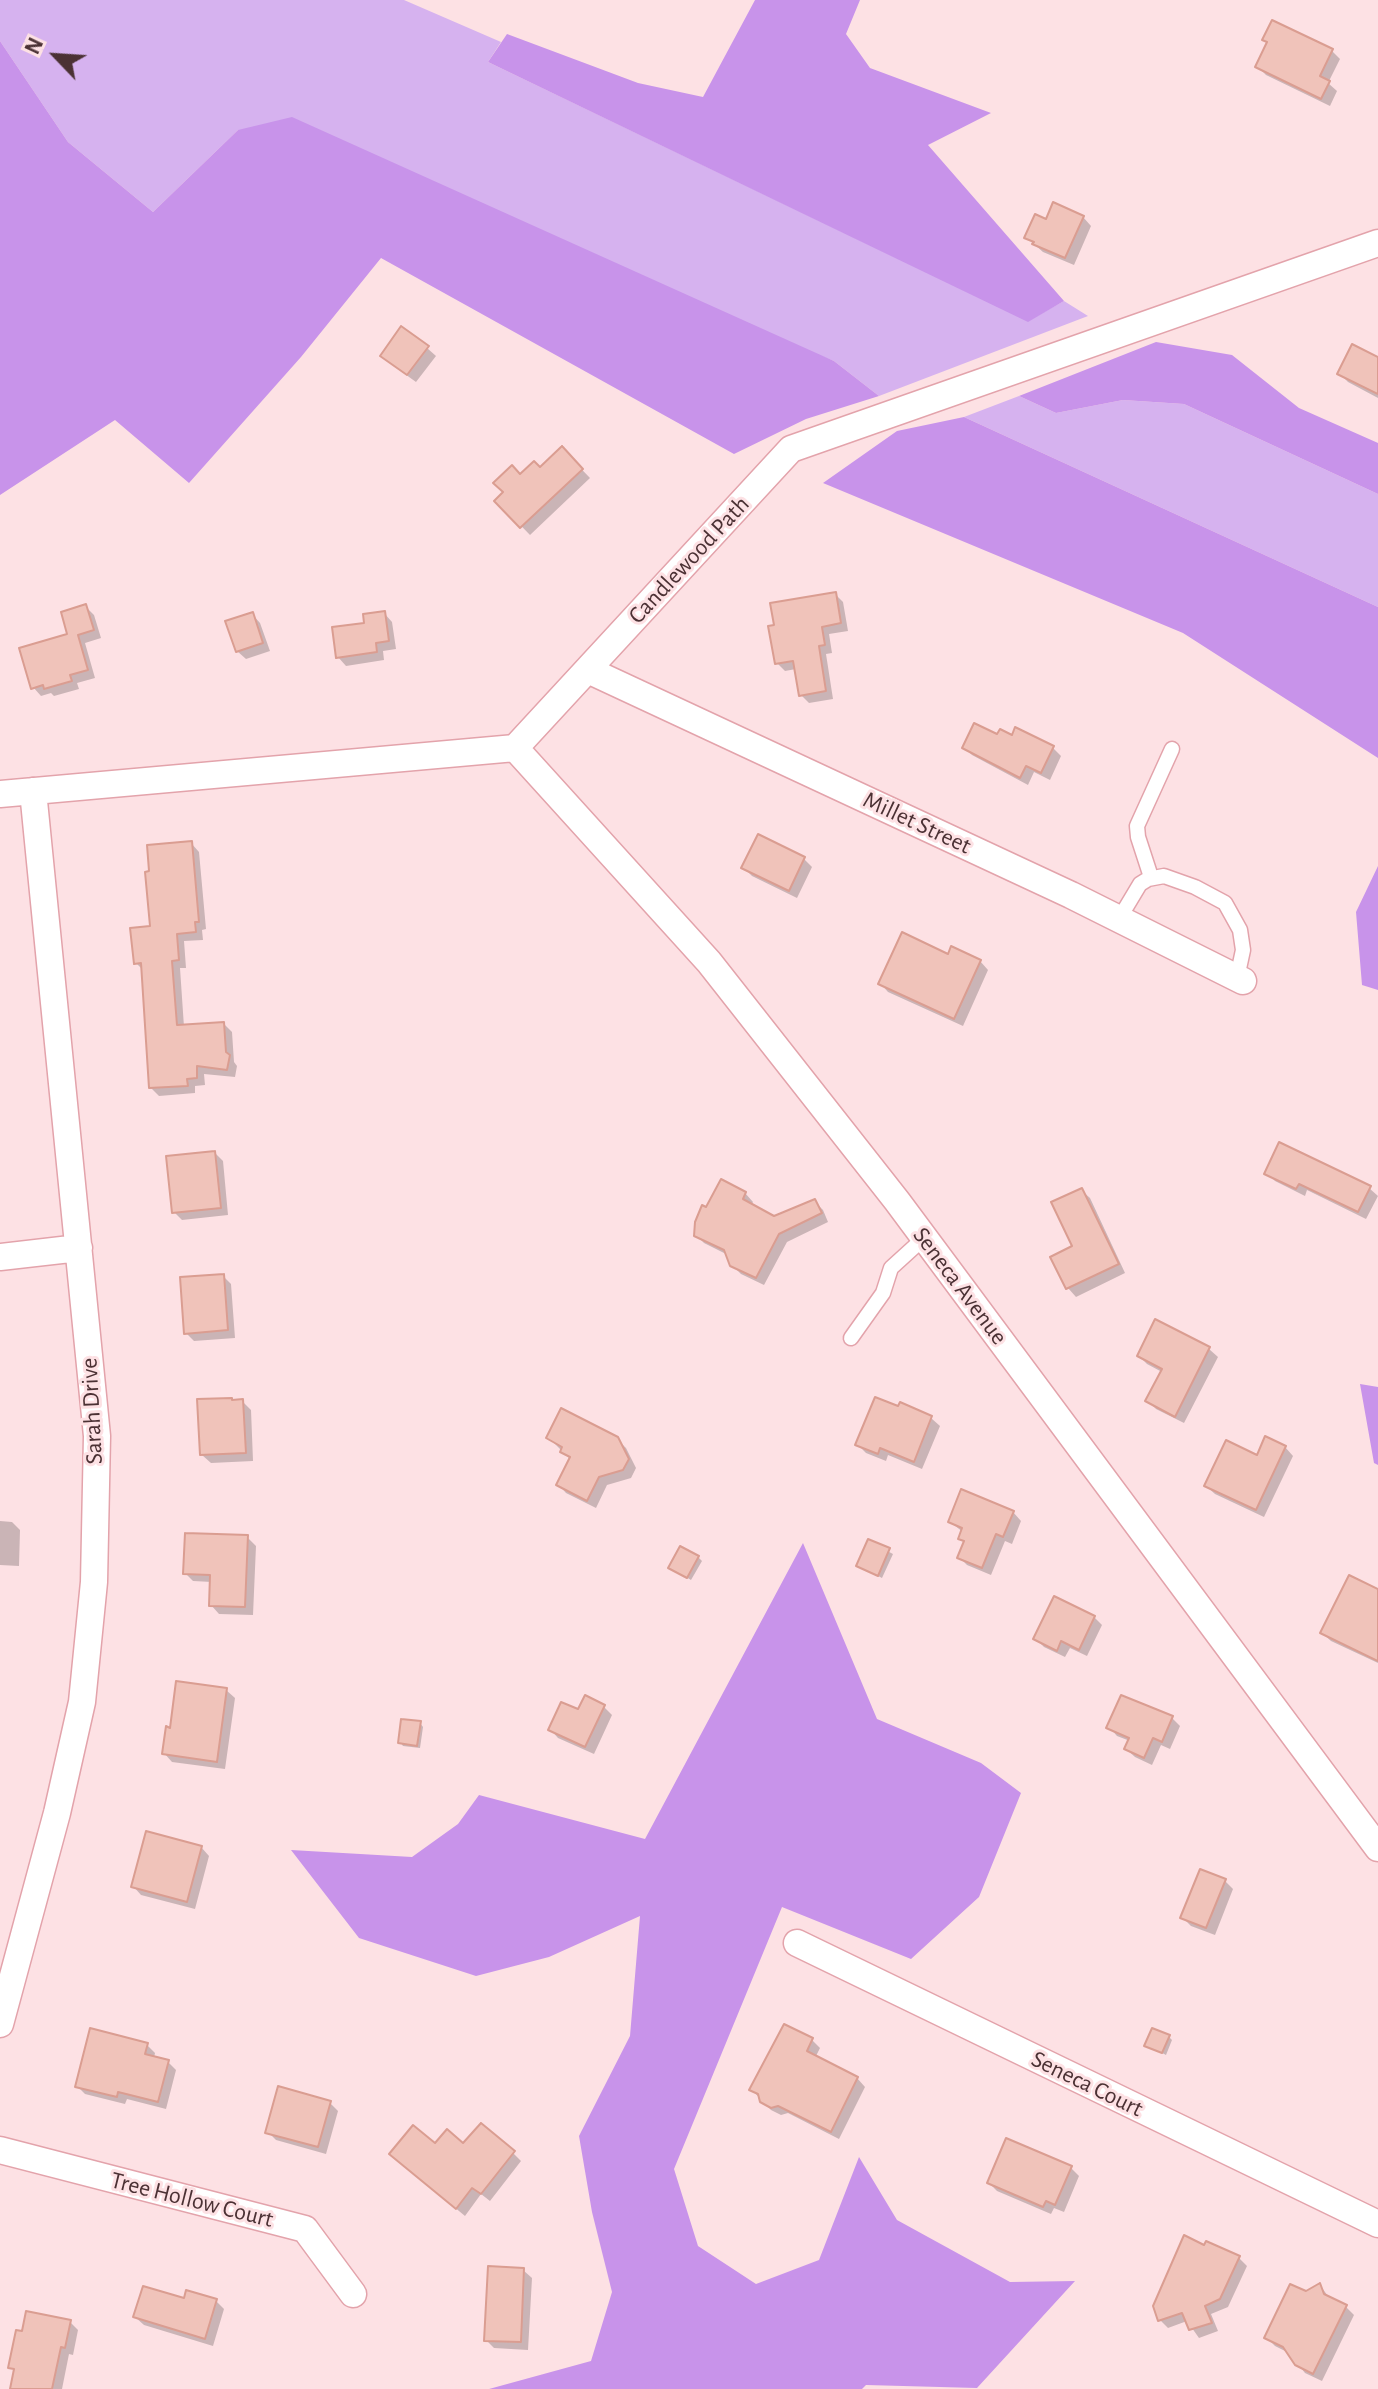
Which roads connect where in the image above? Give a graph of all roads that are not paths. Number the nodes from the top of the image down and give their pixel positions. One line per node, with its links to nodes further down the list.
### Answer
1 (1378, 243): 2 (street, Candlewood Path)
2 (588, 670): 3 (street, Candlewood Path); 8 (street, Millet Street)
3 (515, 748): 5 (street); 10 (street, Seneca Avenue)
4 (1172, 749): 7 (lane)
5 (33, 791): 6 (street); 11 (street, Sarah Drive)
6 (0, 794)
7 (1151, 877): 8 (lane); 9 (lane)
8 (1119, 919): 9 (street, Millet Street)
9 (1240, 979)
10 (924, 1238): 13 (lane); 14 (street, Seneca Avenue)
11 (79, 1248): 12 (street); 16 (street, Sarah Drive)
12 (0, 1257)
13 (851, 1338)
14 (1378, 1848)
15 (797, 1943): 18 (street, Seneca Court)
16 (0, 2024)
17 (0, 2150): 19 (street, Tree Hollow Court)
18 (1378, 2224)
19 (353, 2294)

